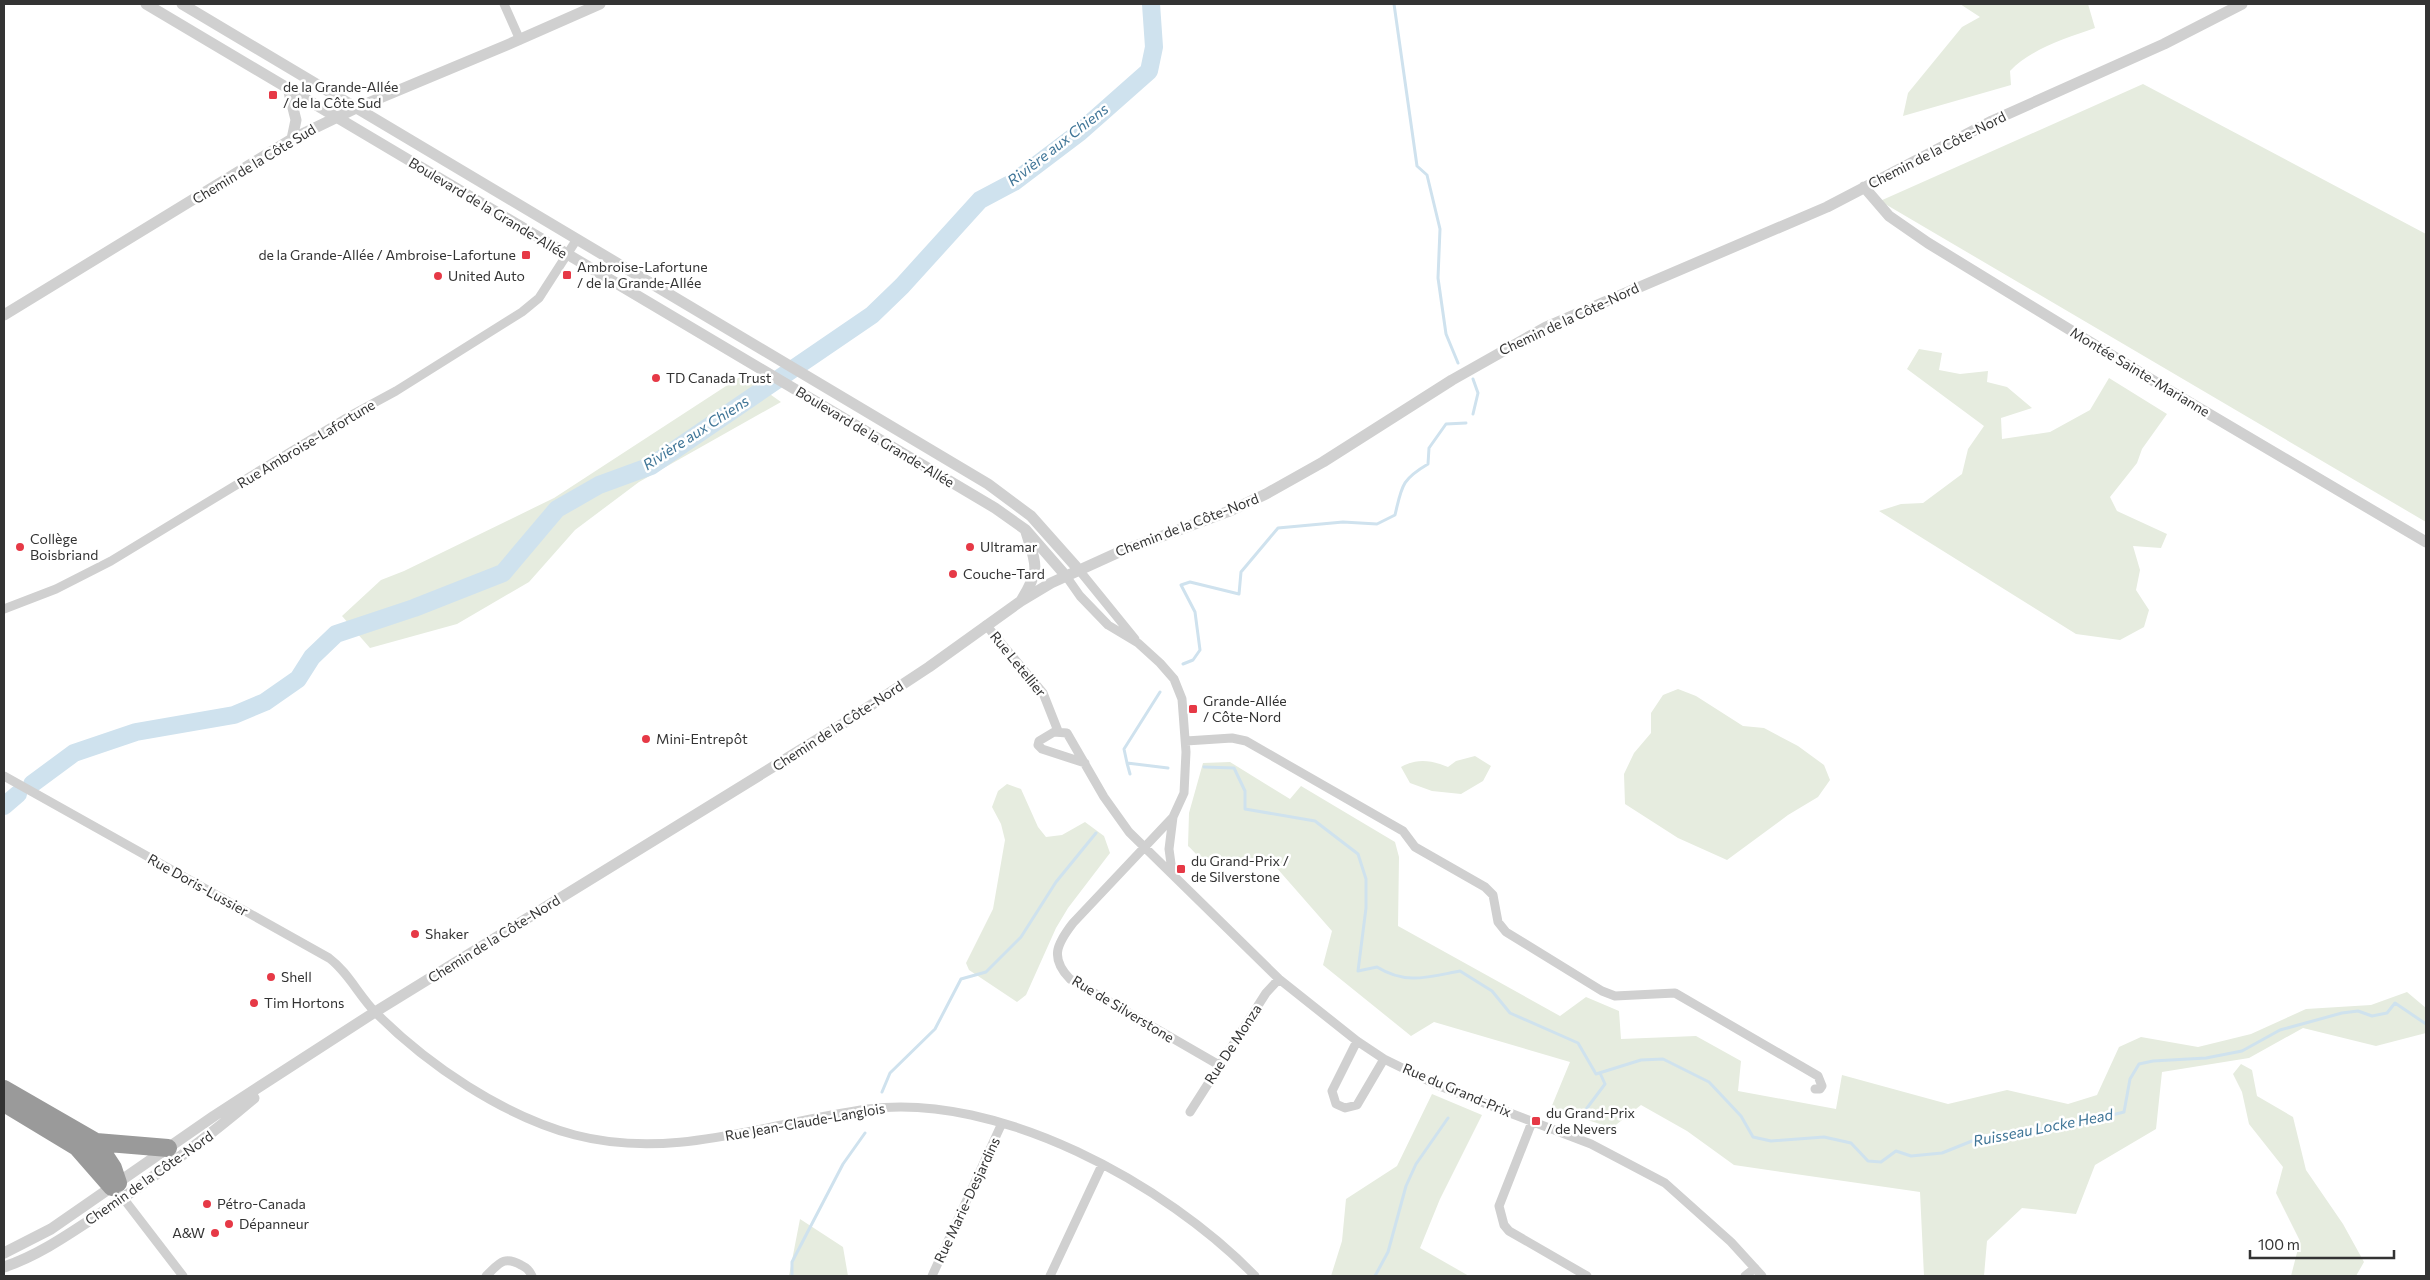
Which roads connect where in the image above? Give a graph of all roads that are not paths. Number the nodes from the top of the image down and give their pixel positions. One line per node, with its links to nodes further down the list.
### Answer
1 (146, 4): 7 (street, Boulevard de la Grande-Allée)
2 (182, 4): 8 (street, Boulevard de la Grande-Allée)
3 (504, 4): 6 (street)
4 (600, 4): 6 (street, Chemin de la Côte Sud)
5 (2242, 4): 11 (street, Chemin de la Côte-Nord)
6 (520, 40): 8 (street, Chemin de la Côte Sud)
7 (288, 88): 9 (street, Boulevard de la Grande-Allée); 10 (street)
8 (356, 108): 9 (street, Chemin de la Côte Sud); 12 (street, Boulevard de la Grande-Allée)
9 (337, 117): 10 (street, Chemin de la Côte Sud); 13 (street, Boulevard de la Grande-Allée)
10 (292, 139): 14 (street, Chemin de la Côte Sud)
11 (1864, 187): 18 (street, Montée Sainte-Marianne); 19 (street, Chemin de la Côte-Nord)
12 (577, 239): 13 (street, Rue Ambroise-Lafortune); 15 (street, Boulevard de la Grande-Allée)
13 (567, 255): 16 (street, Boulevard de la Grande-Allée); 22 (street, Rue Ambroise-Lafortune)
14 (4, 315)
15 (788, 365): 16 (street); 19 (street, Boulevard de la Grande-Allée)
16 (782, 382): 17 (street, Boulevard de la Grande-Allée)
17 (1026, 530): 20 (street, Boulevard de la Grande-Allée); 21 (street)
18 (2426, 542)
19 (1079, 570): 20 (street, Chemin de la Côte-Nord); 24 (street, Boulevard de la Grande-Allée)
20 (1066, 576): 21 (street, Chemin de la Côte-Nord); 24 (street, Boulevard de la Grande-Allée)
21 (1021, 601): 23 (street, Chemin de la Côte-Nord)
22 (4, 609)
23 (986, 625): 25 (street, Rue Letellier); 33 (street, Chemin de la Côte-Nord)
24 (1138, 643): 26 (street, Boulevard de la Grande-Allée)
25 (1058, 731): 27 (street); 27 (street)
26 (1186, 741): 29 (street, Boulevard de la Grande-Allée); 39 (street)
27 (1085, 763): 30 (street)
28 (4, 776): 33 (street, Rue Doris-Lussier)
29 (1173, 817): 30 (street, Boulevard de la Grande-Allée); 31 (street)
30 (1146, 847): 31 (street, Rue du Grand-Prix); 36 (street, Rue de Silverstone)
31 (1172, 872): 32 (street, Rue du Grand-Prix)
32 (1279, 978): 34 (street, Rue du Grand-Prix); 36 (street, Rue De Monza)
33 (375, 1012): 37 (street, Chemin de la Côte-Nord); 43 (street, Rue Jean-Claude-Langlois)
34 (1357, 1041): 35 (street, Rue du Grand-Prix); 35 (street)
35 (1384, 1058): 42 (street, Rue du Grand-Prix)
36 (1219, 1065): 41 (street, Rue De Monza)
37 (284, 1073): 45 (street, Chemin de la Côte-Nord); 47 (street, Chemin de la Côte-Nord)
38 (4, 1089): 44 (highway)
39 (1815, 1089)
40 (4, 1103): 47 (highway)
41 (1190, 1112)
42 (1532, 1122): 50 (street, Rue du Grand-Prix); 57 (street)
43 (1002, 1123): 46 (street, Rue Jean-Claude-Langlois); 54 (street, Rue Marie-Desjardins)
44 (96, 1142): 45 (highway); 47 (highway)
45 (168, 1148): 47 (street, Chemin de la Côte-Nord)
46 (1102, 1165): 55 (street); 56 (street, Rue Jean-Claude-Langlois)
47 (118, 1189): 48 (street, Chemin de la Côte-Nord); 49 (street, Chemin de la Côte-Nord); 51 (street)
48 (4, 1253)
49 (4, 1267)
50 (1755, 1268): 58 (street); 59 (street, Rue du Grand-Prix)
51 (183, 1276)
52 (486, 1276): 53 (street)
53 (532, 1276)
54 (932, 1276)
55 (1050, 1276)
56 (1254, 1276)
57 (1586, 1276)
58 (1745, 1276)
59 (1762, 1276)

